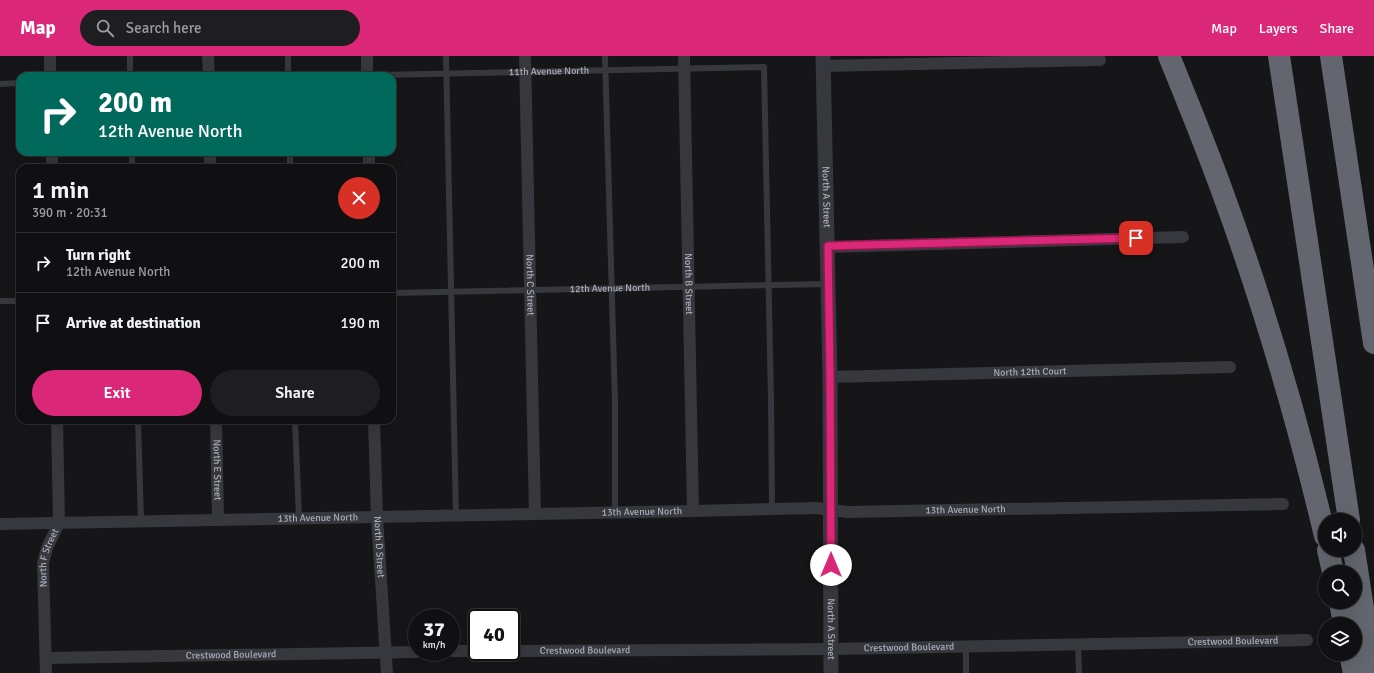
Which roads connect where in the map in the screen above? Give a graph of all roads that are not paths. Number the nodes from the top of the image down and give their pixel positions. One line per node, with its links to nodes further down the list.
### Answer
1 (50, 56): 17 (street)
2 (130, 56): 18 (lane)
3 (208, 56): 19 (street)
4 (288, 56): 20 (lane)
5 (367, 56): 21 (street)
6 (446, 56): 23 (lane)
7 (525, 56): 22 (street, North C Street)
8 (606, 56): 16 (lane)
9 (684, 56): 15 (street, North B Street)
10 (1169, 56): 51 (highway)
11 (1279, 56): 52 (highway)
12 (1330, 56): 38 (highway)
13 (1100, 60): 14 (street)
14 (823, 61): 28 (street, North A Street)
15 (684, 68): 16 (lane, 11th Avenue North); 30 (lane, 11th Avenue North); 31 (street, North B Street)
16 (606, 70): 22 (lane, 11th Avenue North); 32 (lane)
17 (50, 72)
18 (130, 72)
19 (208, 72)
20 (288, 72)
21 (367, 72)
22 (525, 72): 23 (lane, 11th Avenue North); 33 (street, North C Street)
23 (446, 74): 24 (lane, 11th Avenue North); 34 (lane)
24 (396, 75)
25 (16, 83): 26 (lane)
26 (0, 84)
27 (1183, 237): 28 (street)
28 (828, 246): 29 (street, North A Street)
29 (828, 284): 30 (lane, 12th Avenue North); 40 (street, North A Street)
30 (768, 285): 31 (lane, 12th Avenue North); 47 (lane)
31 (689, 286): 32 (lane, 12th Avenue North); 49 (street, North B Street)
32 (611, 288): 33 (lane, 12th Avenue North); 50 (lane)
33 (530, 290): 34 (lane, 12th Avenue North); 53 (street, North C Street)
34 (451, 292): 35 (lane, 12th Avenue North); 54 (lane)
35 (396, 293)
36 (0, 301): 37 (lane)
37 (16, 301)
38 (1374, 343)
39 (1230, 367): 40 (street, North 12th Court)
40 (830, 377): 48 (street, North A Street)
41 (57, 424): 59 (street, North F Street)
42 (138, 424): 58 (lane)
43 (216, 424): 57 (street, North E Street)
44 (295, 424): 56 (lane)
45 (374, 424): 55 (street, North D Street)
46 (1283, 504): 48 (street, 13th Avenue North)
47 (772, 509): 48 (street, 13th Avenue North); 49 (street, 13th Avenue North)
48 (831, 509): 65 (street, North A Street)
49 (693, 512): 50 (street, 13th Avenue North)
50 (615, 513): 53 (street, 13th Avenue North)
51 (1320, 513)
52 (1349, 513)
53 (535, 514): 54 (street, 13th Avenue North)
54 (456, 516): 55 (street, 13th Avenue North)
55 (376, 517): 56 (street, 13th Avenue North); 67 (street, North D Street)
56 (298, 518): 57 (street, 13th Avenue North)
57 (218, 520): 58 (street, 13th Avenue North)
58 (141, 521): 59 (street, 13th Avenue North)
59 (60, 523): 60 (street, 13th Avenue North); 69 (street, North F Street)
60 (0, 524)
61 (1355, 557): 77 (highway)
62 (1307, 640): 63 (street, Crestwood Boulevard)
63 (1078, 644): 64 (street, Crestwood Boulevard); 75 (lane)
64 (966, 647): 65 (street, Crestwood Boulevard); 74 (lane)
65 (831, 649): 66 (street, Crestwood Boulevard); 73 (street, North A Street)
66 (520, 651)
67 (385, 652): 68 (street, Crestwood Boulevard); 69 (street, Crestwood Boulevard); 72 (street, North D Street)
68 (408, 652)
69 (46, 658): 71 (street, North F Street)
70 (1351, 661): 76 (highway)
71 (46, 673)
72 (387, 673)
73 (831, 673)
74 (966, 673)
75 (1079, 673)
76 (1354, 673)
77 (1373, 673)

